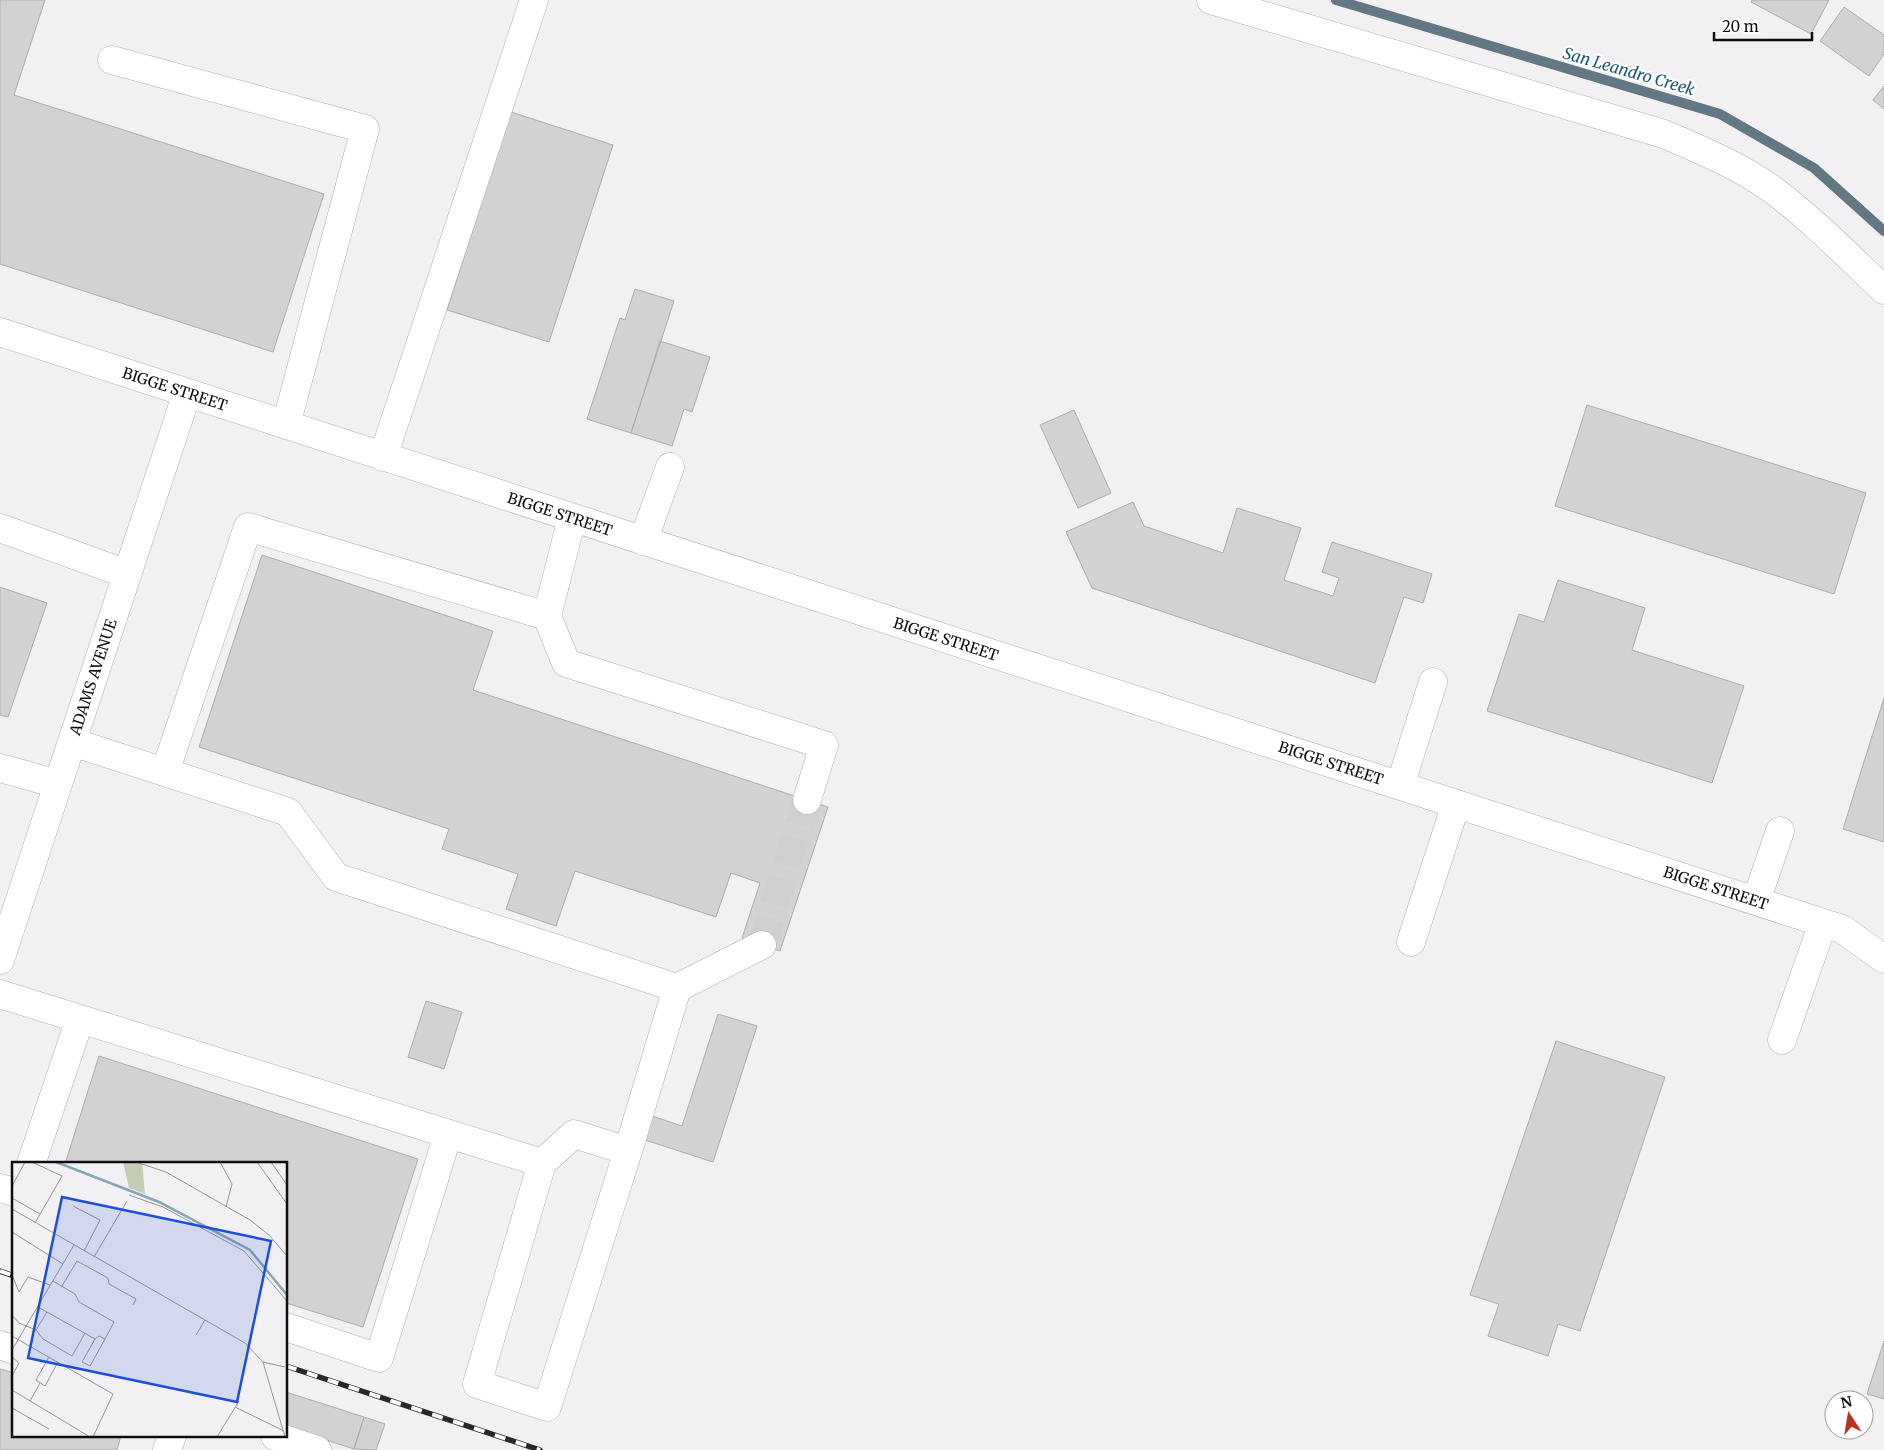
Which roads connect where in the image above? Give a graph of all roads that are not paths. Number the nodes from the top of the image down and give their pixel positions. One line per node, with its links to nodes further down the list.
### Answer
1 (534, 0): 8 (street)
2 (1211, 0): 4 (street)
3 (112, 60): 7 (street)
4 (1884, 290)
5 (0, 332): 6 (street, BIGGE STREET)
6 (187, 393): 7 (street, BIGGE STREET); 13 (street, ADAMS AVENUE)
7 (286, 425): 8 (street, BIGGE STREET)
8 (383, 457): 10 (street, BIGGE STREET)
9 (670, 467): 12 (street)
10 (572, 518): 12 (street, BIGGE STREET); 14 (street)
11 (0, 528): 13 (street)
12 (643, 541): 20 (street, BIGGE STREET)
13 (127, 574): 16 (street, ADAMS AVENUE)
14 (546, 616): 18 (street); 21 (street)
15 (1433, 682): 20 (street)
16 (72, 742): 18 (street); 19 (street, ADAMS AVENUE)
17 (0, 768): 19 (street)
18 (165, 772): 30 (street)
19 (58, 784): 29 (street, ADAMS AVENUE)
20 (1400, 786): 22 (street, BIGGE STREET)
21 (807, 800)
22 (1456, 804): 24 (street, BIGGE STREET); 26 (street)
23 (1780, 831): 24 (street)
24 (1756, 901): 25 (street, BIGGE STREET)
25 (1823, 923): 28 (street, BIGGE STREET); 33 (street)
26 (1411, 942)
27 (762, 945): 30 (street)
28 (1884, 959)
29 (0, 960)
30 (677, 988): 35 (street)
31 (0, 994): 32 (street)
32 (80, 1019): 34 (street); 36 (street)
33 (1782, 1040)
34 (448, 1134): 37 (street); 38 (street)
35 (628, 1151): 37 (street); 37 (street)
36 (32, 1162)
37 (542, 1163)
38 (288, 1328)
39 (0, 1345): 40 (street)
40 (12, 1349)
41 (171, 1438): 43 (street)
42 (280, 1438): 44 (street)
43 (167, 1450)
44 (317, 1450)

